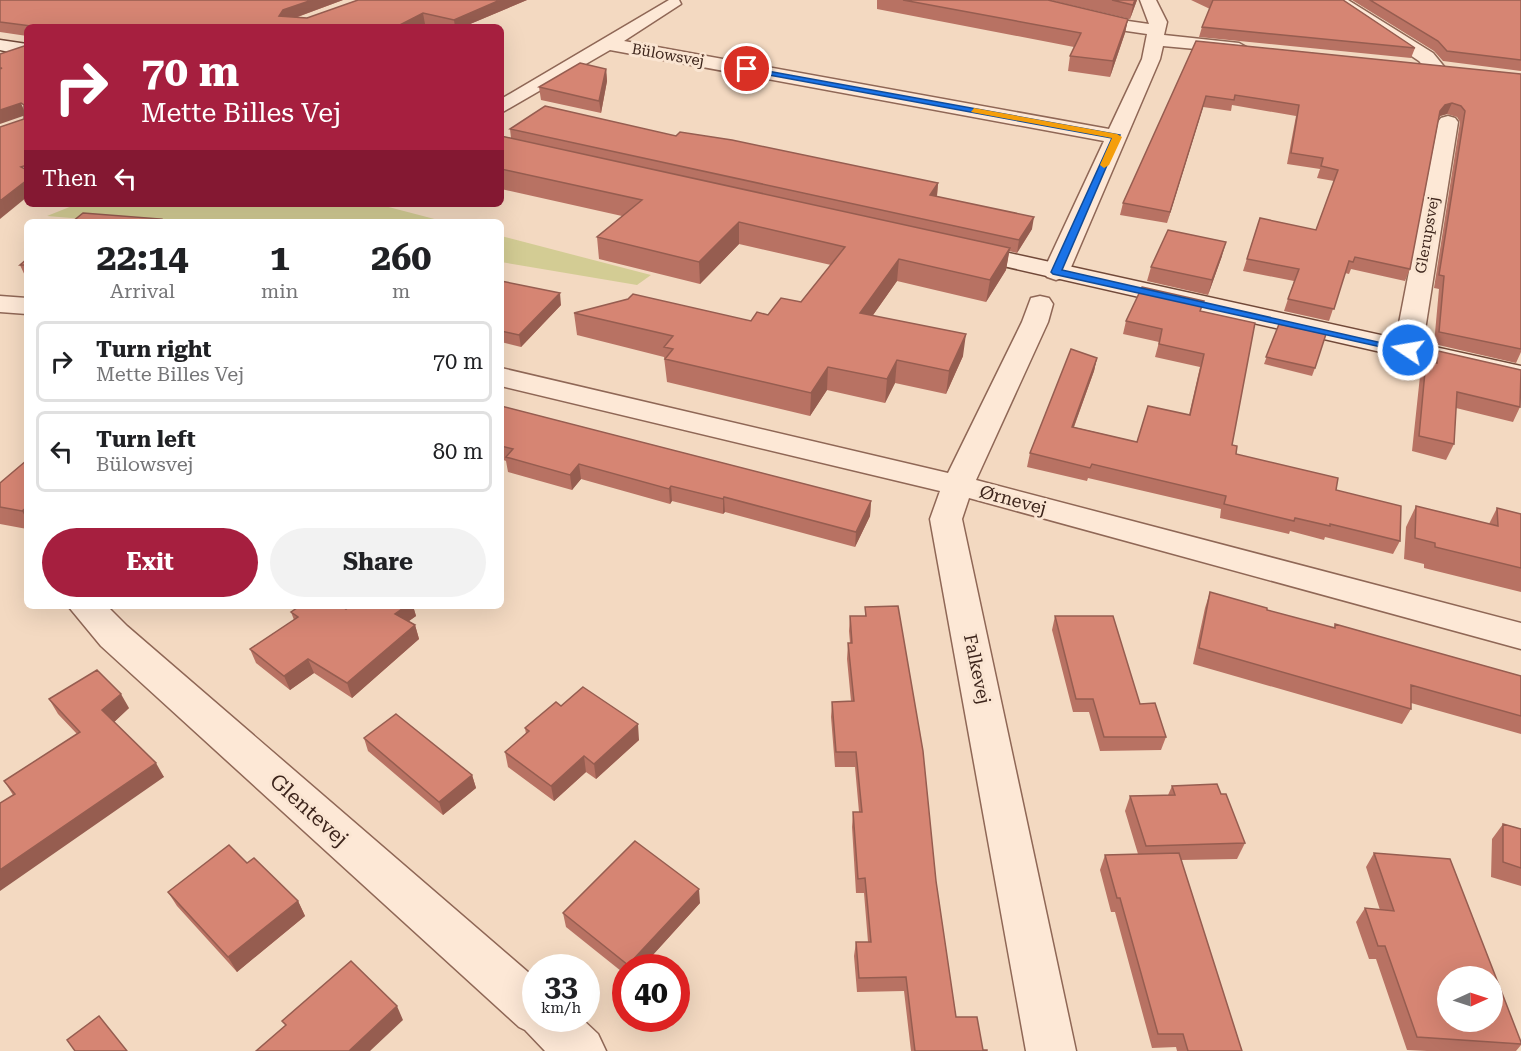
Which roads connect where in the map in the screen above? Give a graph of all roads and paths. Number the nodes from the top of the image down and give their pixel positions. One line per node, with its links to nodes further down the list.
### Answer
1 (1019, 0): 5 (street)
2 (1148, 0): 5 (street)
3 (1336, 0): 10 (street)
4 (673, 4): 6 (street)
5 (1155, 35): 9 (street); 13 (street)
6 (609, 44): 11 (street); 13 (street, Bülowsvej)
7 (0, 45): 8 (street)
8 (24, 49)
9 (1261, 51)
10 (1402, 65)
11 (504, 105)
12 (1448, 122): 19 (street, Glerupsvej)
13 (1117, 137): 15 (street)
14 (939, 244): 15 (street)
15 (1056, 272): 19 (street)
16 (0, 304): 18 (street)
17 (1040, 304): 22 (street, Falkevej)
18 (24, 306)
19 (1408, 350): 20 (street)
20 (1521, 375)
21 (504, 378): 22 (street, Ørnevej)
22 (958, 485): 24 (street, Ørnevej); 28 (street, Falkevej)
23 (89, 609): 25 (street, Glentevej)
24 (1521, 636)
25 (522, 999)
26 (560, 1032): 27 (street)
27 (581, 1051)
28 (1051, 1051)

